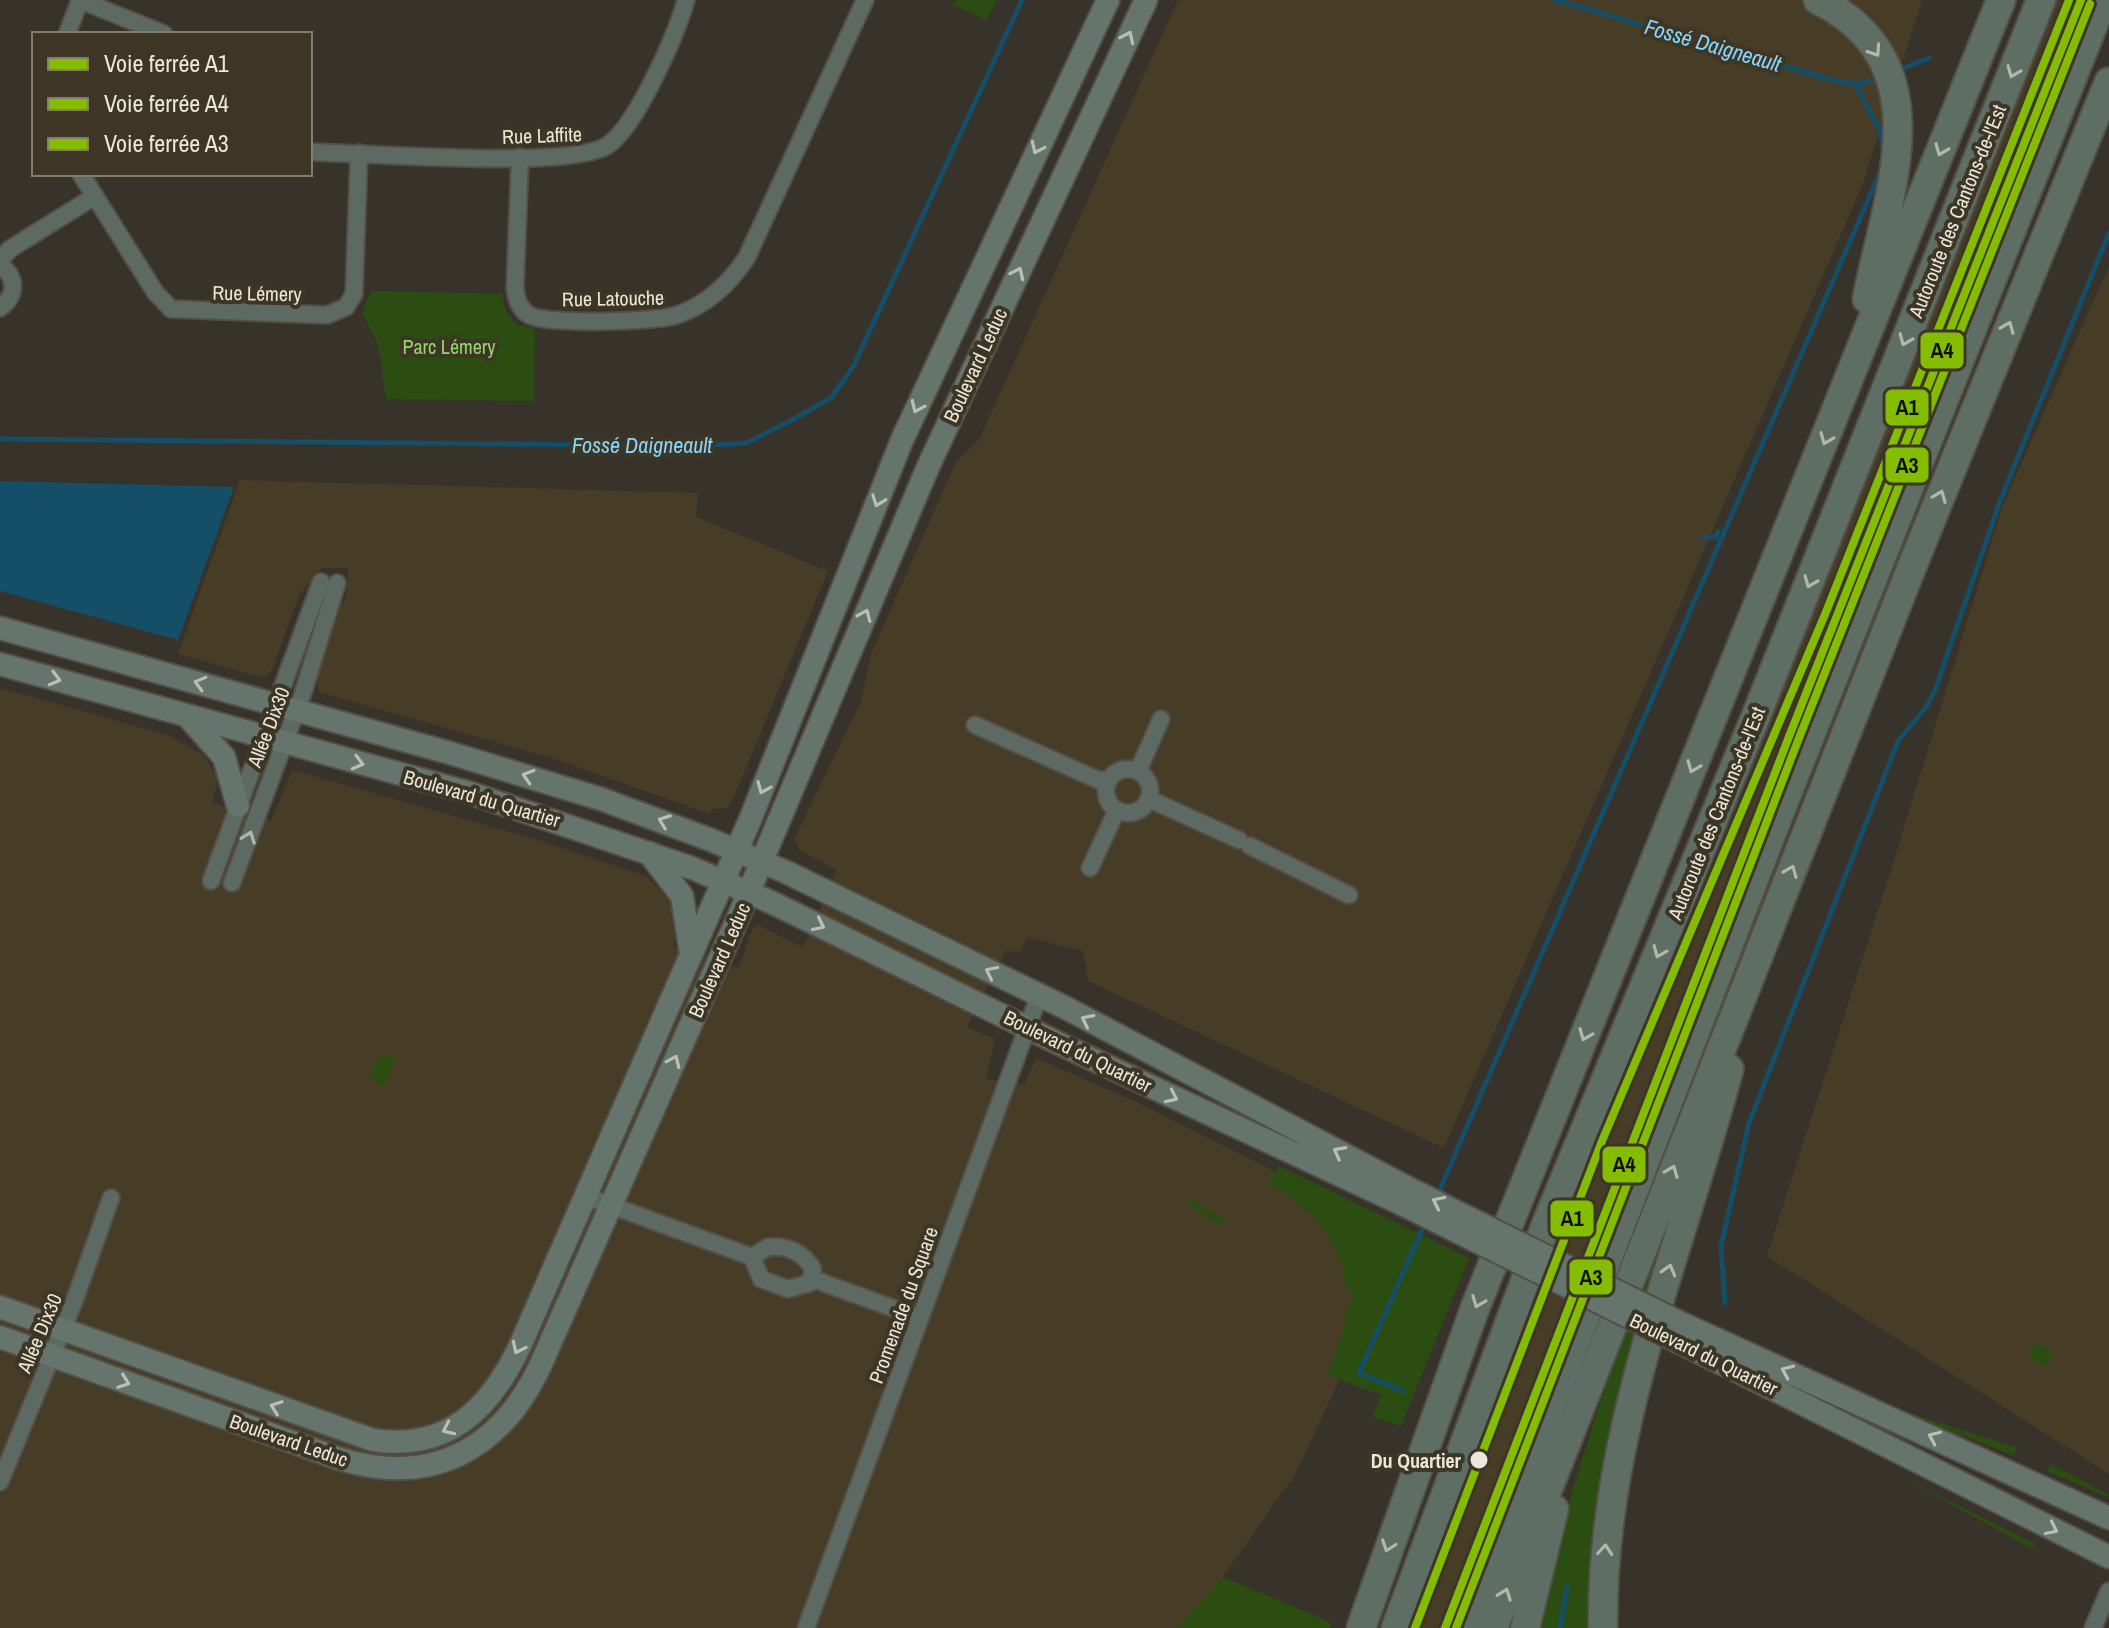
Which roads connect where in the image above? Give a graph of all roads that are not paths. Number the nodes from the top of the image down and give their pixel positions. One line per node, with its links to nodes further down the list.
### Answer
1 (80, 0): 10 (street); 11 (street)
2 (686, 0): 15 (street, Rue Laffite)
3 (865, 0): 15 (street, Rue Latouche)
4 (1108, 0): 34 (main road, Boulevard Leduc, one-way to 34)
5 (1146, 0): 36 (main road, Boulevard Leduc, one-way to 5)
6 (1818, 0): 20 (highway, one-way to 20)
7 (2001, 0): 20 (highway, one-way to 20)
8 (2041, 0): 68 (highway, Autoroute des Cantons-de-l'Est, one-way to 68)
9 (2103, 0): 69 (highway)
10 (68, 32)
11 (159, 32)
12 (2109, 82): 43 (highway, one-way to 12)
13 (312, 152): 14 (street, Rue Laffite)
14 (359, 153): 15 (street, Rue Laffite); 17 (street, Rue Lémery)
15 (520, 157)
16 (82, 176): 17 (street, Rue Lémery)
17 (95, 196): 18 (street)
18 (0, 263): 19 (street)
19 (0, 308)
20 (1855, 366): 64 (highway, one-way to 64)
21 (329, 582): 24 (street, Allée Dix30)
22 (0, 628): 24 (main road, Boulevard du Quartier, one-way to 22)
23 (0, 664): 25 (main road, Boulevard du Quartier, one-way to 25)
24 (286, 707): 28 (street, Allée Dix30); 34 (main road, Boulevard du Quartier, one-way to 24)
25 (187, 716): 28 (main road, Boulevard du Quartier); 32 (main road)
26 (1161, 719): 29 (street)
27 (975, 725): 30 (street)
28 (273, 739): 32 (street, Allée Dix30); 35 (main road, Boulevard du Quartier, one-way to 35); 40 (street, Allée Dix30, one-way to 28)
29 (1138, 771): 30 (street); 31 (street)
30 (1108, 780): 33 (street)
31 (1149, 799): 33 (street); 42 (street)
32 (238, 806): 38 (street, Allée Dix30)
33 (1117, 810): 37 (street)
34 (736, 850): 36 (main road, Boulevard du Quartier); 39 (main road, Boulevard Leduc)
35 (649, 852): 39 (main road, Boulevard du Quartier); 44 (main road)
36 (762, 861): 41 (main road, Boulevard Leduc); 45 (main road, Boulevard du Quartier, one-way to 36)
37 (1090, 868)
38 (211, 881)
39 (724, 881): 41 (main road, Boulevard du Quartier); 44 (main road, Boulevard Leduc)
40 (232, 883)
41 (749, 892): 46 (main road, Boulevard du Quartier, one-way to 46); 50 (main road, Boulevard Leduc, one-way to 41)
42 (1349, 895)
43 (1762, 943): 59 (highway, one-way to 43); 72 (highway, one-way to 43)
44 (692, 957): 47 (main road, Boulevard Leduc)
45 (1039, 996): 46 (street, Promenade du Square); 48 (main road, Boulevard du Quartier, one-way to 45)
46 (1026, 1027): 48 (main road, Boulevard du Quartier, one-way to 48); 54 (street, Promenade du Square)
47 (585, 1196): 50 (street); 55 (main road, Boulevard Leduc, one-way to 55)
48 (1405, 1196): 56 (main road, Boulevard du Quartier, bridge)
49 (111, 1198): 55 (street, Allée Dix30)
50 (611, 1205): 51 (street); 58 (main road, Boulevard Leduc, one-way to 50)
51 (752, 1257): 52 (street); 52 (street)
52 (813, 1279): 54 (street)
53 (0, 1307): 55 (main road, Boulevard Leduc)
54 (920, 1318): 65 (street, Promenade du Square)
55 (62, 1330): 58 (street, Allée Dix30)
56 (1681, 1333): 61 (main road, Boulevard du Quartier, one-way to 56); 62 (main road, Boulevard du Quartier, one-way to 62)
57 (0, 1337): 58 (main road, Boulevard Leduc)
58 (51, 1356): 60 (street, Allée Dix30)
59 (1582, 1400): 70 (highway, one-way to 59); 71 (highway)
60 (0, 1482)
61 (2109, 1518)
62 (2109, 1557)
63 (2109, 1591): 73 (street)
64 (1371, 1597): 66 (highway); 67 (highway)
65 (806, 1628)
66 (1348, 1628)
67 (1361, 1628)
68 (1396, 1628)
69 (1465, 1628)
70 (1493, 1628)
71 (1525, 1628)
72 (1603, 1628)
73 (2093, 1628)

